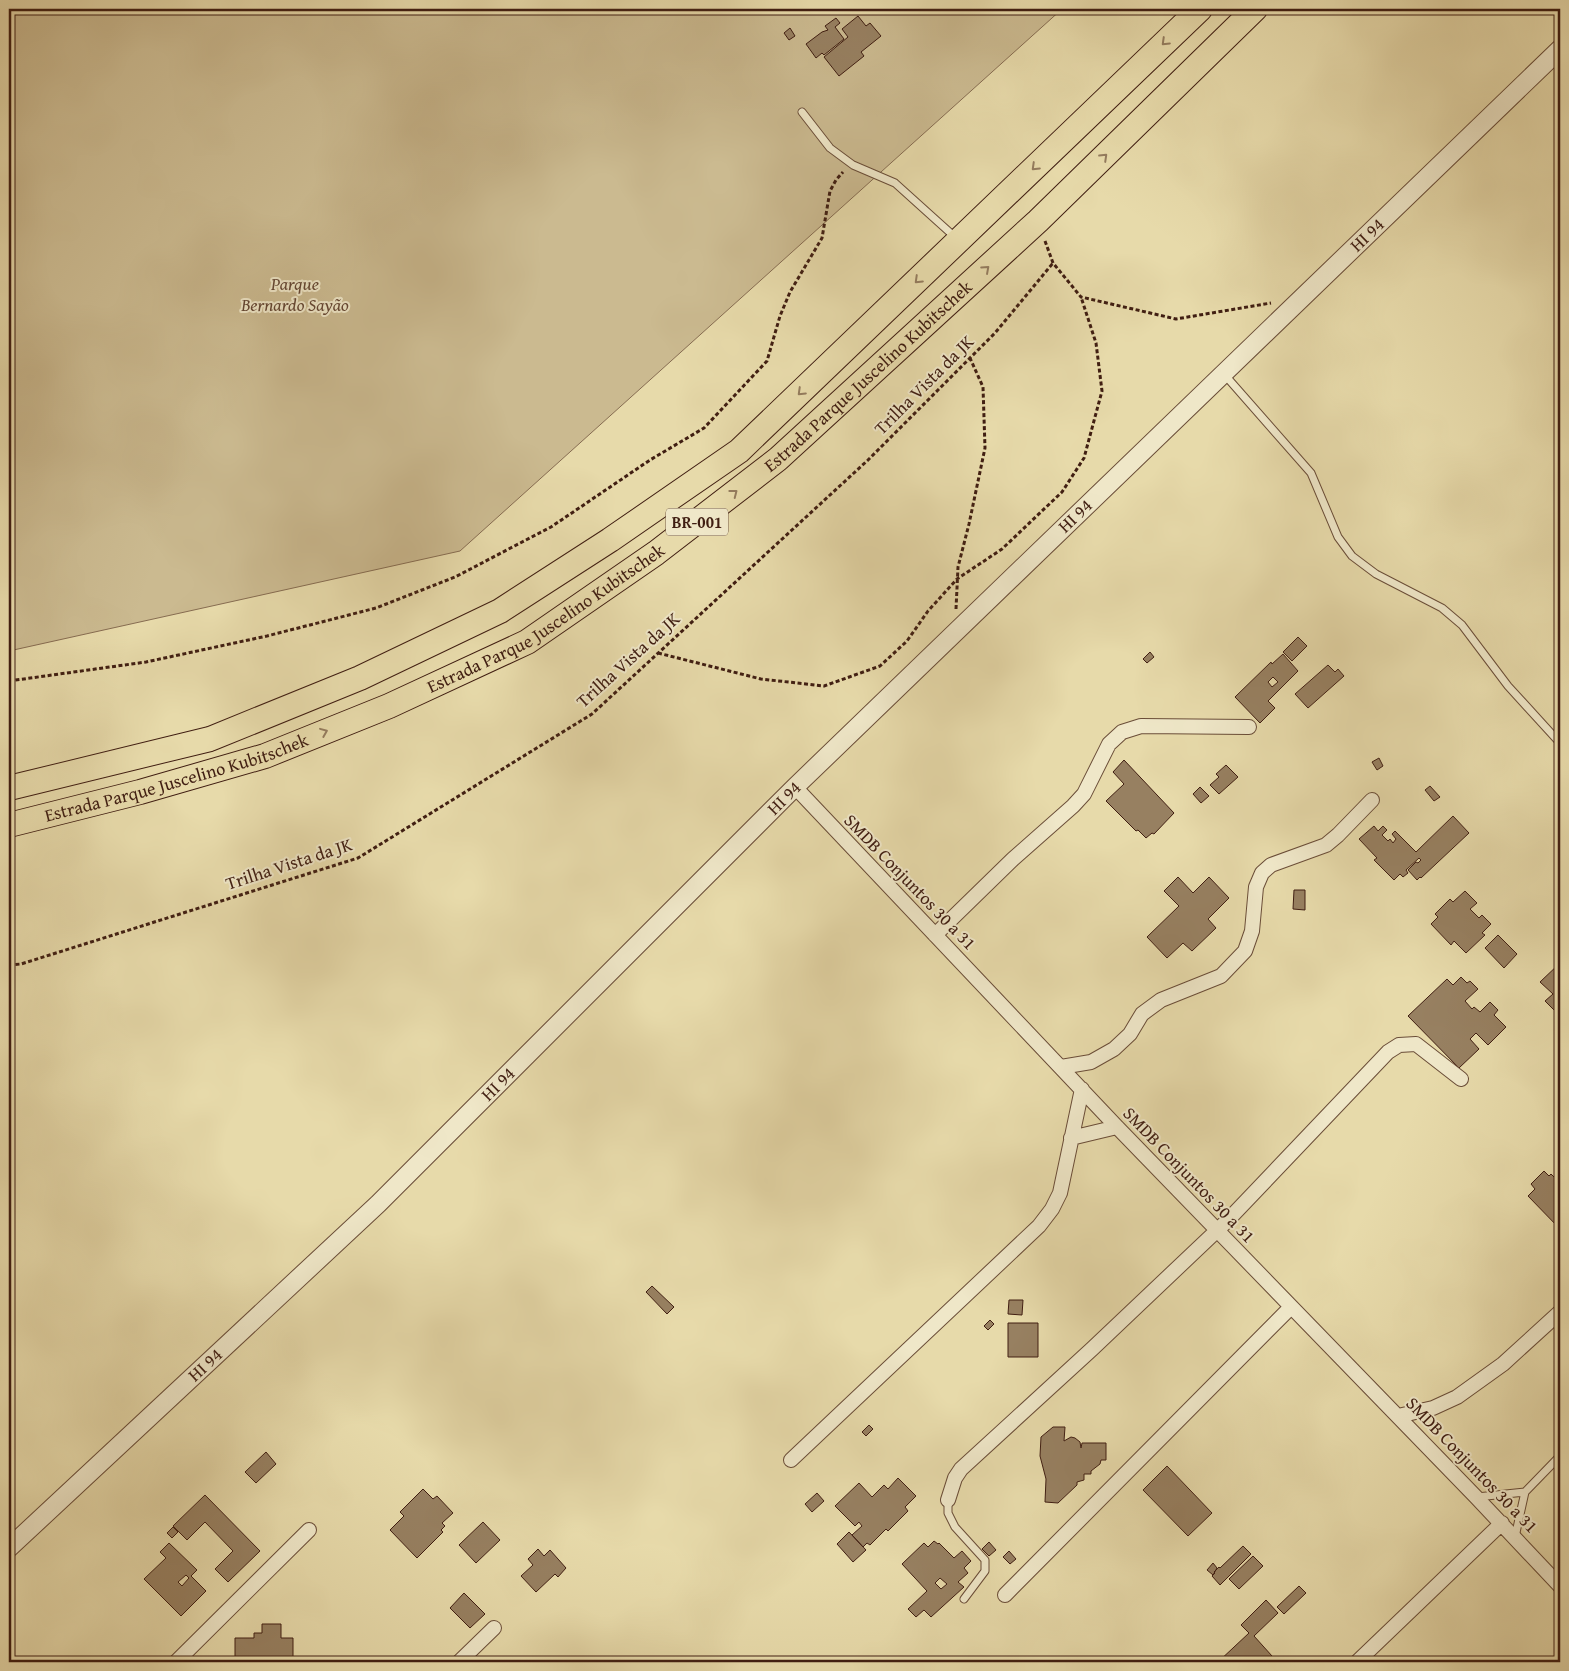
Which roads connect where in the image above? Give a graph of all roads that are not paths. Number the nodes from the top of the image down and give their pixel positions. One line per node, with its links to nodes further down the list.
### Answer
1 (1200, 9): 5 (highway, Estrada Parque Juscelino Kubitschek / BR-001, one-way to 5)
2 (1255, 9): 12 (highway, Estrada Parque Juscelino Kubitschek / BR-001, one-way to 2)
3 (1560, 49): 6 (street, HI 94)
4 (802, 112): 5 (lane)
5 (959, 240): 10 (highway, Estrada Parque Juscelino Kubitschek / BR-001, one-way to 10)
6 (1223, 373): 8 (lane); 9 (street, HI 94)
7 (1250, 727): 13 (street)
8 (1560, 743)
9 (795, 787): 13 (street, SMDB Conjuntos 30 a 31); 31 (street, HI 94)
10 (9, 788)
11 (1372, 800): 14 (street)
12 (9, 825)
13 (935, 935): 14 (street, SMDB Conjuntos 30 a 31)
14 (1061, 1067): 16 (street, SMDB Conjuntos 30 a 31)
15 (1461, 1078): 19 (street)
16 (1082, 1089): 17 (street, SMDB Conjuntos 30 a 31); 18 (street)
17 (1116, 1127): 18 (street); 19 (street, SMDB Conjuntos 30 a 31)
18 (1071, 1138): 24 (street)
19 (1217, 1231): 20 (street, SMDB Conjuntos 30 a 31); 27 (street)
20 (1291, 1307): 22 (street, SMDB Conjuntos 30 a 31); 33 (street)
21 (1560, 1312): 22 (street)
22 (1398, 1416): 26 (street, SMDB Conjuntos 30 a 31)
23 (1560, 1456): 25 (lane)
24 (791, 1460)
25 (1525, 1492): 26 (lane); 30 (lane)
26 (1476, 1497): 28 (street, SMDB Conjuntos 30 a 31)
27 (948, 1500): 34 (lane)
28 (1502, 1523): 30 (street, SMDB Conjuntos 30 a 31); 38 (street)
29 (309, 1530): 36 (street)
30 (1515, 1538): 32 (street, SMDB Conjuntos 30 a 31)
31 (9, 1548)
32 (1560, 1586)
33 (1005, 1595)
34 (964, 1599)
35 (494, 1628): 37 (street)
36 (176, 1662)
37 (459, 1662)
38 (1357, 1662)

